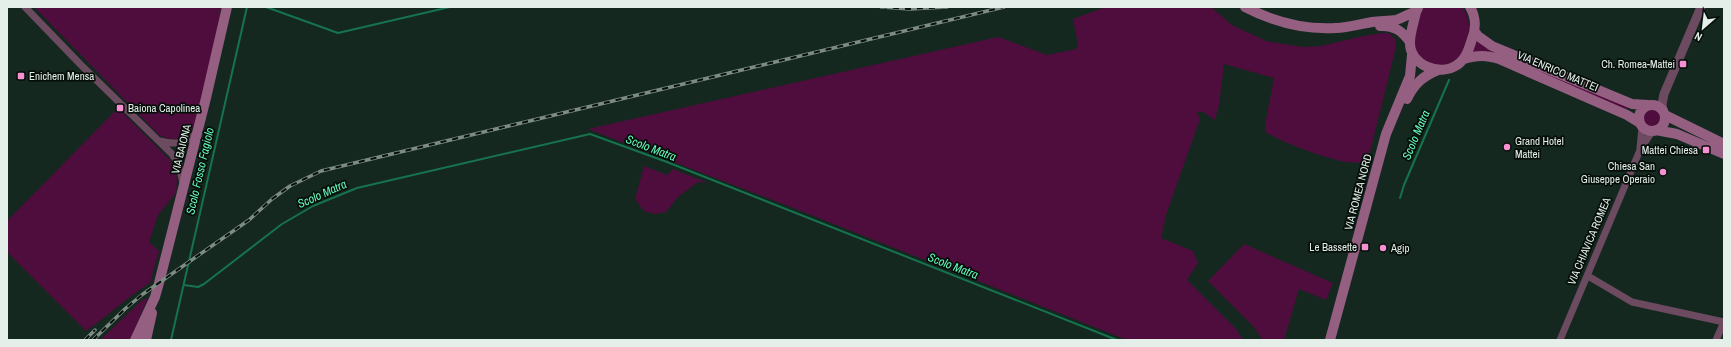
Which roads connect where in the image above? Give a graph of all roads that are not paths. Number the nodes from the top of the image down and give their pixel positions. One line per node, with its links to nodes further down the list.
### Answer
1 (25, 7): 20 (street)
2 (227, 7): 18 (main road, VIA BAIONA)
3 (1245, 7): 7 (main road)
4 (1470, 7): 8 (main road)
5 (1701, 7): 13 (street)
6 (1418, 10): 7 (main road); 9 (main road)
7 (1364, 25): 9 (main road)
8 (1475, 32): 11 (main road); 14 (main road, VIA ENRICO MATTEI)
9 (1410, 42): 10 (main road, VIA ROMEA NORD)
10 (1412, 55): 12 (main road); 16 (main road, VIA ROMEA NORD)
11 (1464, 59): 12 (main road, VIA ROMEA NORD); 17 (main road, VIA ENRICO MATTEI)
12 (1438, 70): 16 (main road, VIA ROMEA NORD)
13 (1664, 94): 14 (street); 15 (street)
14 (1650, 104): 15 (main road); 17 (main road)
15 (1664, 112): 19 (main road); 21 (main road)
16 (1392, 120): 30 (main road, VIA ROMEA NORD)
17 (1641, 125): 19 (main road); 22 (street, VIA CHIAVICA ROMEA)
18 (199, 130): 20 (street); 24 (main road, VIA BAIONA)
19 (1655, 131): 22 (street, VIA CHIAVICA ROMEA); 23 (main road)
20 (158, 140): 24 (street)
21 (1724, 144)
22 (1640, 150): 25 (street, VIA CHIAVICA ROMEA)
23 (1724, 154)
24 (183, 192): 26 (main road, VIA BAIONA)
25 (1588, 276): 27 (street); 31 (street, VIA CHIAVICA ROMEA)
26 (155, 296): 28 (main road, VIA BAIONA); 29 (main road, VIA BAIONA)
27 (1724, 322): 32 (street)
28 (135, 340)
29 (146, 340)
30 (1330, 340)
31 (1560, 340)
32 (1716, 340)

